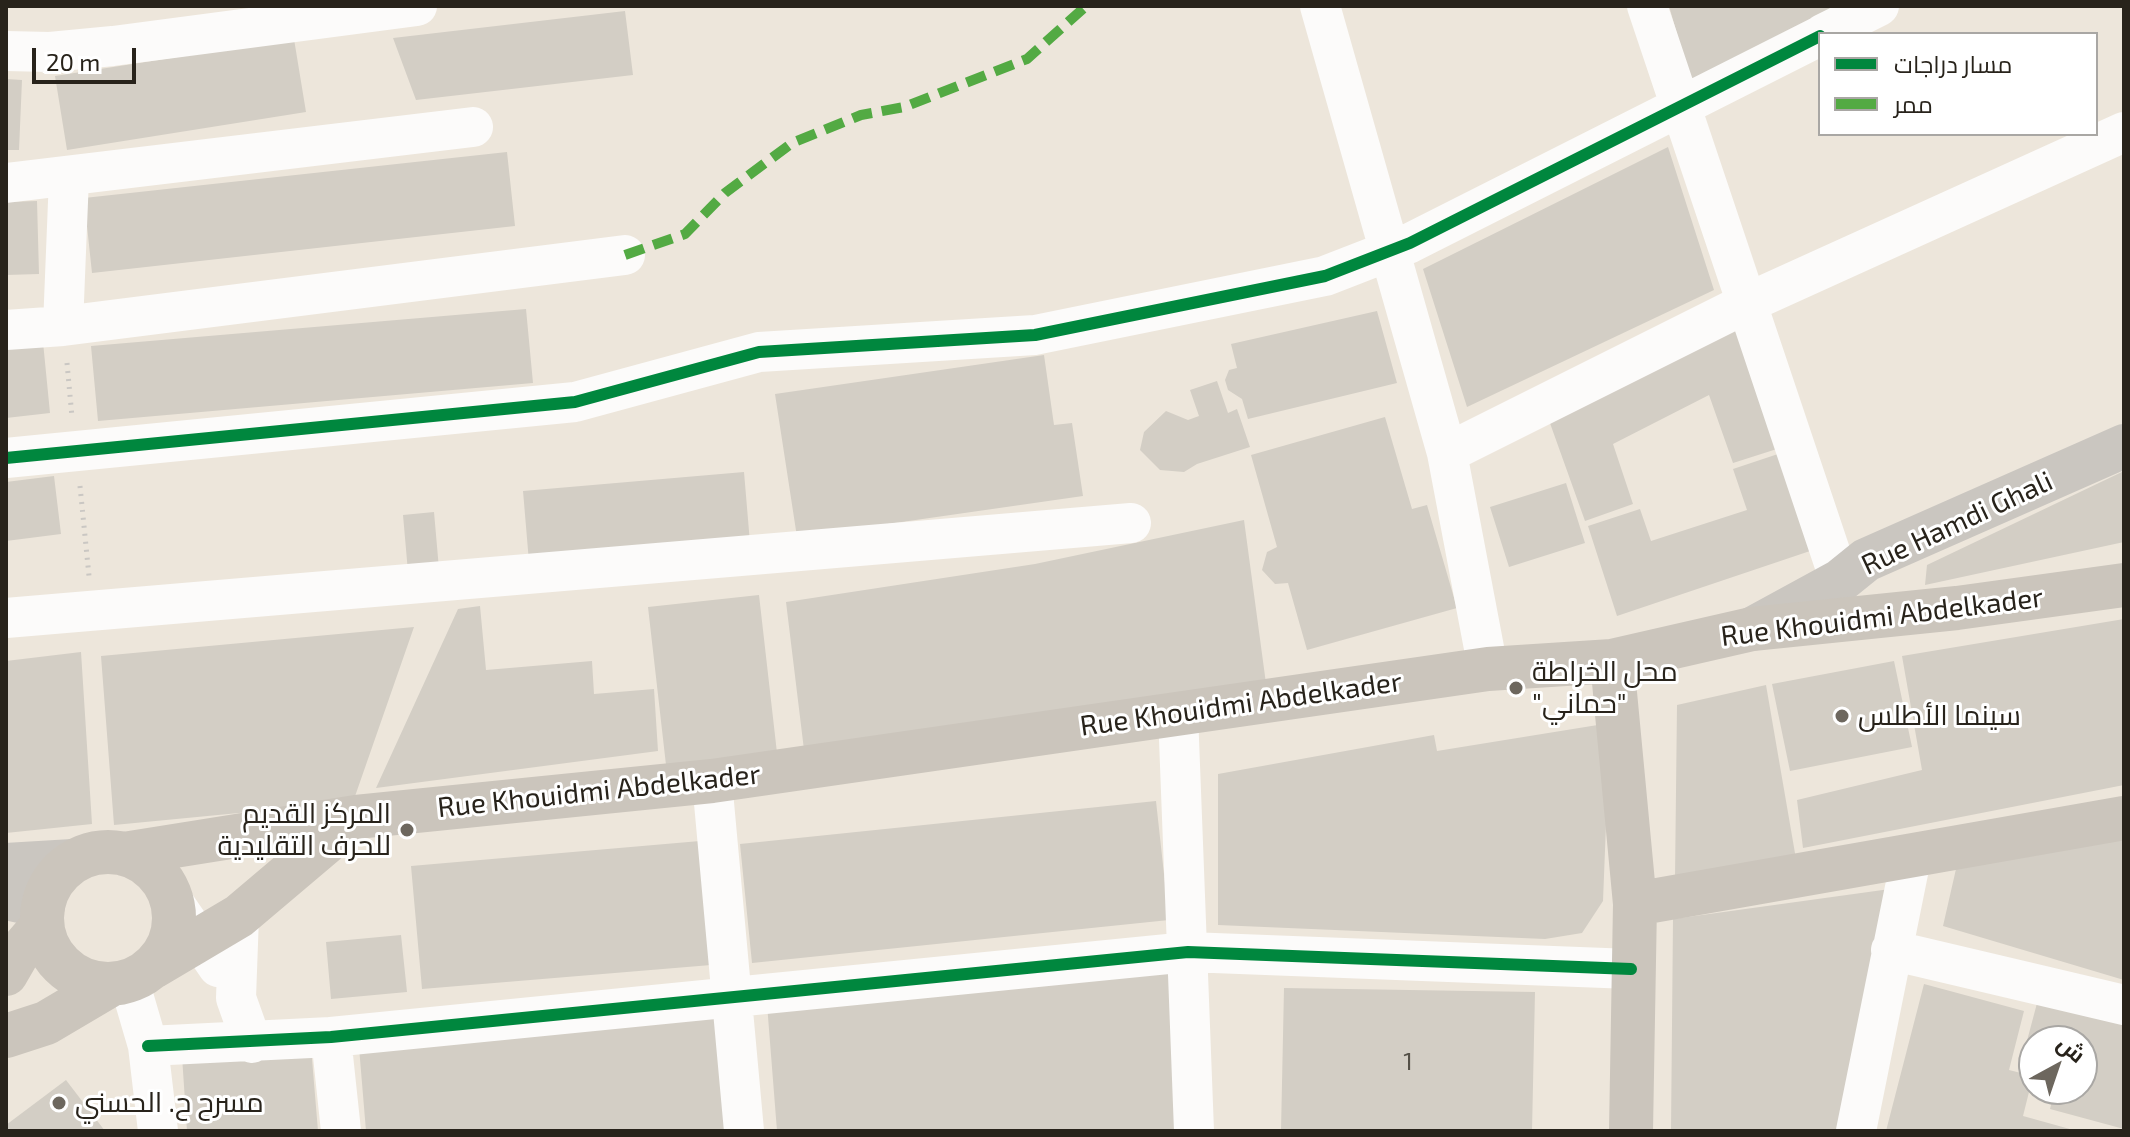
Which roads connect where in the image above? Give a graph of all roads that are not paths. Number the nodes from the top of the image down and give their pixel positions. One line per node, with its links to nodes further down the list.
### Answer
1 (417, 6): 7 (street)
2 (1320, 6): 13 (street)
3 (1647, 6): 8 (street)
4 (1879, 6): 5 (street)
5 (1828, 32)
6 (1818, 37): 8 (street)
7 (6, 51)
8 (1679, 107): 13 (street); 15 (street)
9 (473, 127): 11 (street)
10 (2124, 132): 15 (street)
11 (69, 177): 12 (street); 16 (street)
12 (6, 183)
13 (1388, 252): 19 (street); 20 (street)
14 (625, 255): 16 (street)
15 (1747, 303): 19 (street); 22 (street)
16 (63, 326): 17 (street)
17 (6, 330)
18 (2124, 446): 22 (main road, Rue Hamdi Ghali)
19 (1447, 453): 27 (street)
20 (6, 458)
21 (1131, 523): 24 (street)
22 (1840, 581): 25 (main road, Rue Hamdi Ghali)
23 (2124, 585): 25 (main road, Rue Khouidmi Abdelkader)
24 (6, 618)
25 (1752, 629): 26 (main road, Rue Khouidmi Abdelkader)
26 (1612, 661): 27 (main road, Rue Khouidmi Abdelkader); 37 (main road)
27 (1488, 669): 28 (main road, Rue Khouidmi Abdelkader)
28 (1178, 713): 29 (main road, Rue Khouidmi Abdelkader); 42 (street)
29 (712, 781): 30 (main road, Rue Khouidmi Abdelkader); 47 (street)
30 (356, 817): 32 (main road, Rue Khouidmi Abdelkader); 39 (main road)
31 (2124, 818): 33 (main road)
32 (124, 854): 34 (main road); 36 (main road)
33 (1911, 858): 37 (main road); 41 (street)
34 (73, 861): 35 (main road); 38 (main road)
35 (6, 865)
36 (172, 900): 40 (street); 45 (main road)
37 (1635, 904): 43 (main road)
38 (30, 910): 44 (main road); 45 (main road)
39 (239, 916): 40 (main road); 46 (street)
40 (200, 938): 45 (main road); 46 (street)
41 (1891, 950): 48 (street); 58 (street)
42 (1188, 952): 43 (street); 47 (street); 56 (street)
43 (1631, 969): 57 (main road)
44 (6, 974)
45 (131, 977): 49 (main road); 52 (street)
46 (236, 998): 51 (street)
47 (733, 999): 50 (street); 55 (street)
48 (2124, 1005)
49 (6, 1036)
50 (331, 1037): 51 (street); 54 (street)
51 (252, 1043): 52 (street)
52 (148, 1046): 53 (street)
53 (158, 1131)
54 (341, 1131)
55 (744, 1131)
56 (1194, 1131)
57 (1631, 1131)
58 (1856, 1131)

